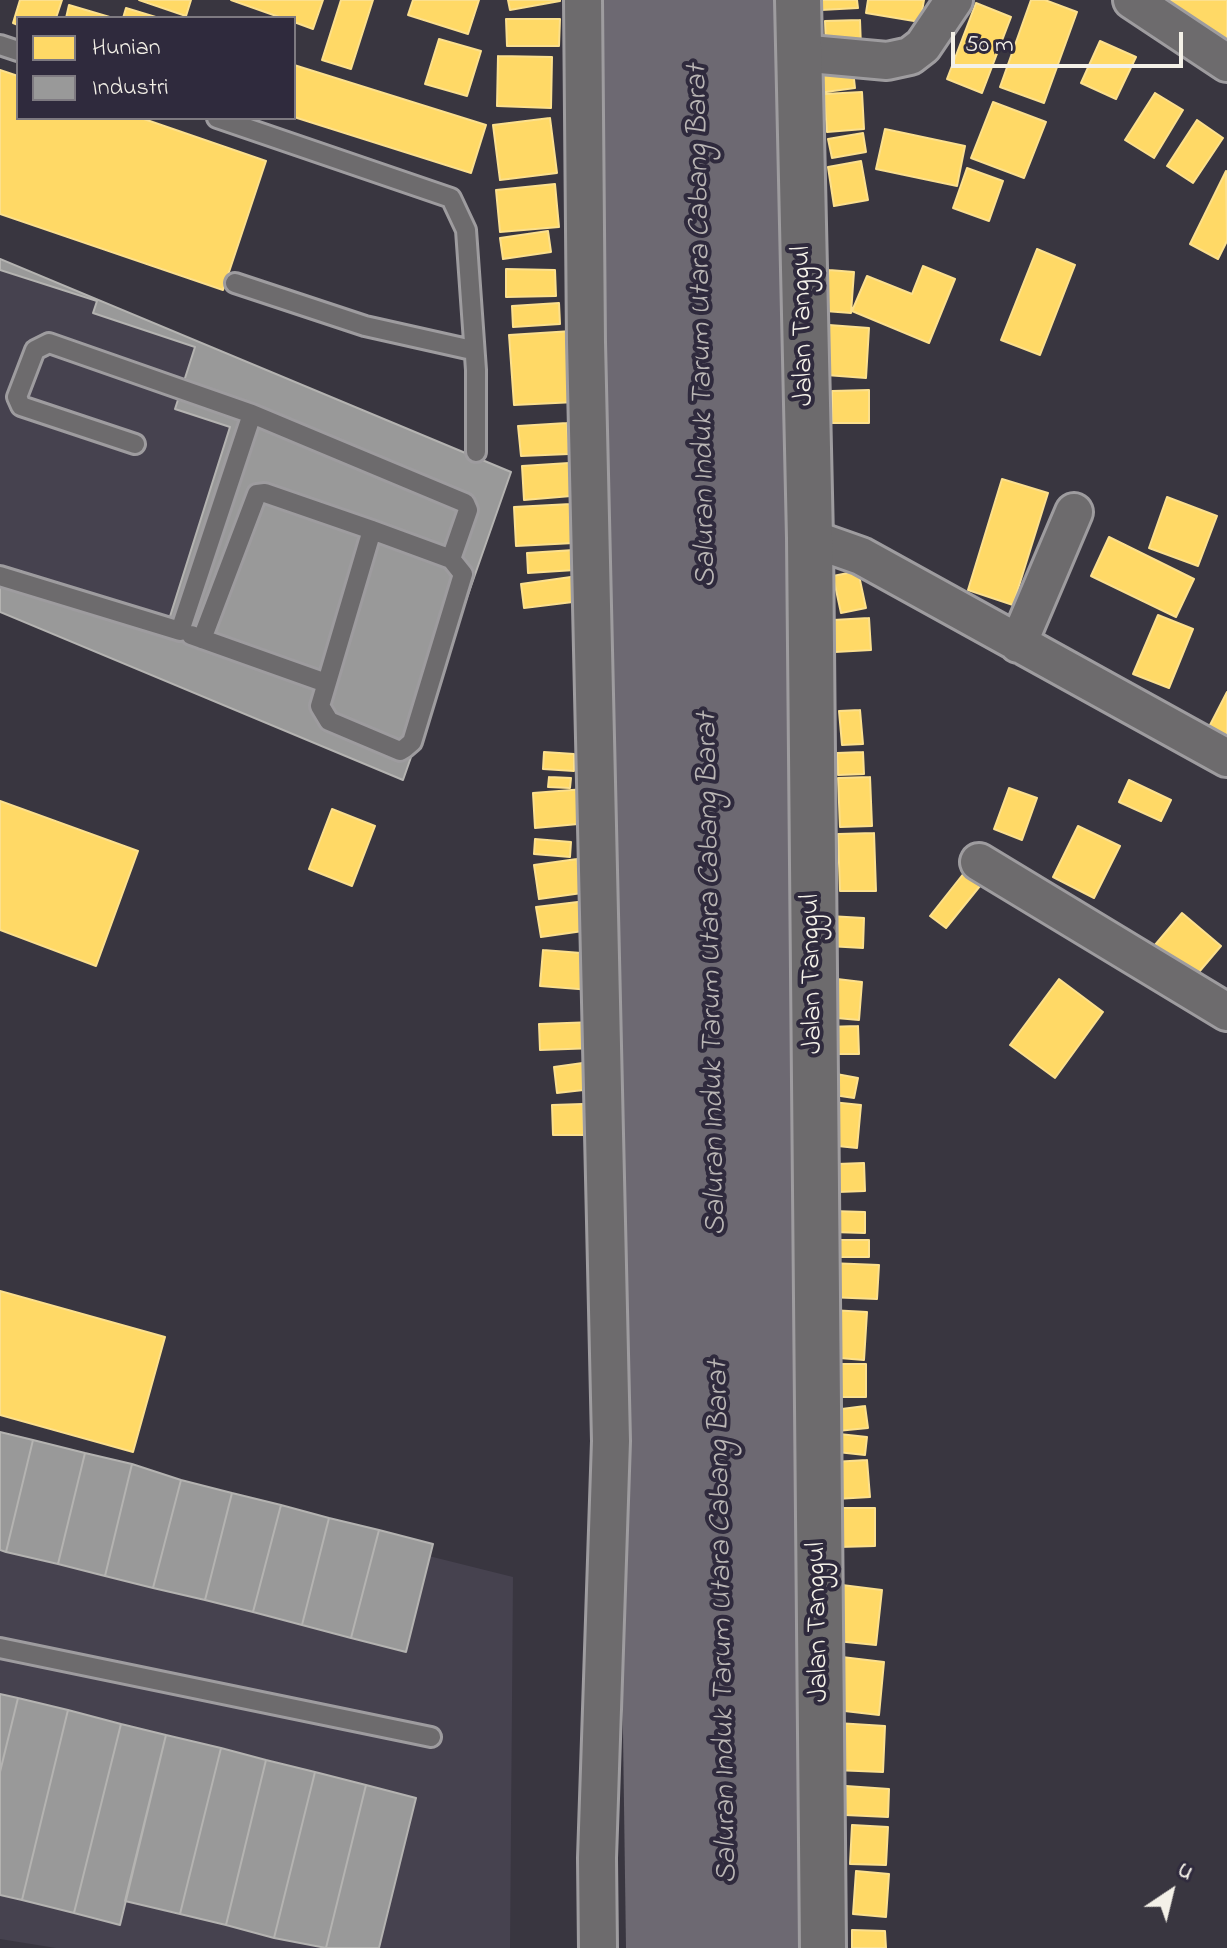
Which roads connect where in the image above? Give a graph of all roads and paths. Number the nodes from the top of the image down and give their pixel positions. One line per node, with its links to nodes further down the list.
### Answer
1 (583, 0): 27 (street)
2 (798, 0): 5 (street, Jalan Tanggul)
3 (954, 0): 5 (street)
4 (1134, 1): 6 (street)
5 (799, 53): 15 (street, Jalan Tanggul)
6 (1227, 63)
7 (223, 120): 9 (lane)
8 (235, 283): 9 (lane)
9 (472, 350): 12 (lane)
10 (252, 414): 11 (lane); 16 (lane); 18 (lane)
11 (135, 444)
12 (476, 452)
13 (1074, 512): 20 (street)
14 (372, 530): 16 (lane); 19 (lane); 21 (lane)
15 (810, 538): 20 (street); 28 (street, Jalan Tanggul)
16 (451, 559): 21 (lane)
17 (0, 576): 18 (lane)
18 (180, 631): 19 (lane)
19 (202, 639): 21 (lane)
20 (1018, 644): 22 (street)
21 (326, 683)
22 (1227, 758)
23 (979, 862): 24 (street)
24 (1227, 1012)
25 (0, 1648): 26 (lane)
26 (431, 1737)
27 (598, 1948)
28 (823, 1948)

